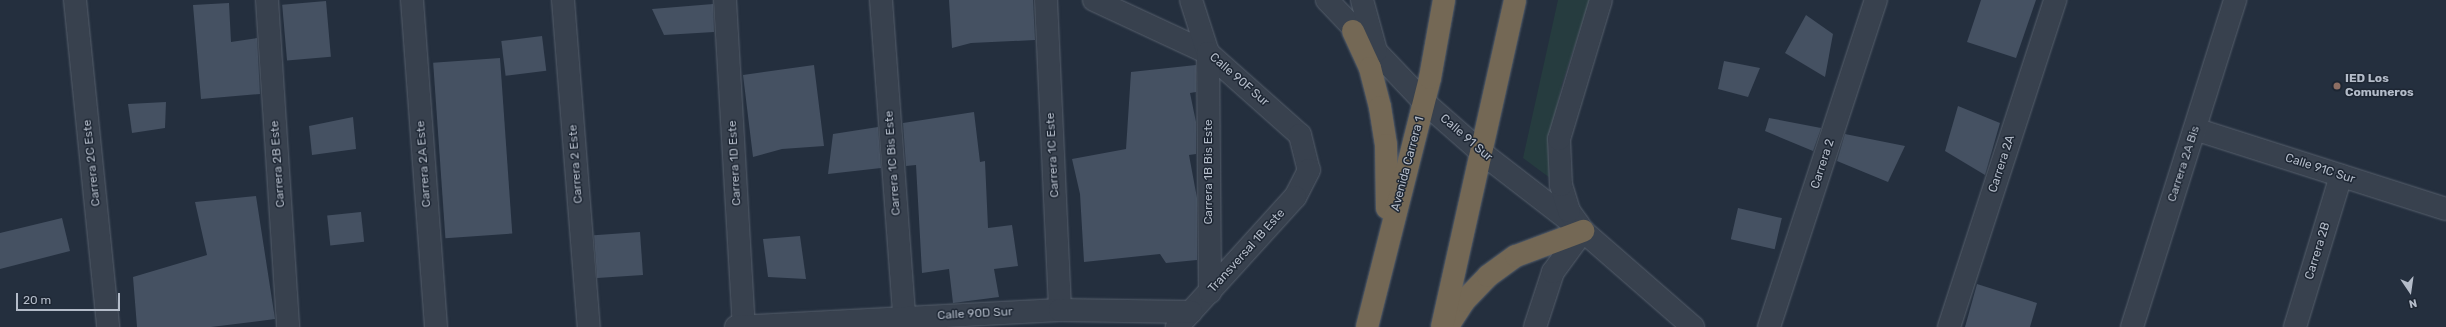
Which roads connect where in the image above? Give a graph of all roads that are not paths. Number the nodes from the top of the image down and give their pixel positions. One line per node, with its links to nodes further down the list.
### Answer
1 (75, 0): 34 (street, Carrera 2C Este)
2 (267, 0): 35 (street, Carrera 2B Este)
3 (412, 0): 36 (street, Carrera 2A Este)
4 (563, 0): 37 (street, Carrera 2 Este)
5 (725, 0): 39 (street, Carrera 1D Este)
6 (881, 0): 33 (street, Carrera 1C Bis Este)
7 (1046, 0): 31 (street, Carrera 1C Este)
8 (1094, 0): 20 (street, Calle 90F Sur)
9 (1191, 0): 20 (street)
10 (1327, 0): 19 (street, Calle 91 Sur)
11 (1362, 0): 21 (street)
12 (1444, 0): 22 (highway, Avenida Carrera 1)
13 (1525, 0): 18 (highway)
14 (1601, 0): 28 (street, Calle 91 Sur)
15 (1876, 0): 45 (street, Carrera 2)
16 (2055, 0): 46 (street, Carrera 2A)
17 (2235, 0): 23 (street, Carrera 2A Bis)
18 (1514, 10): 24 (highway)
19 (1353, 31): 21 (street, Calle 91 Sur); 29 (highway)
20 (1208, 53): 25 (street, Calle 90F Sur); 30 (street, Carrera 1B Bis Este)
21 (1379, 58): 22 (street, Calle 91 Sur)
22 (1424, 102): 24 (street, Calle 91 Sur); 29 (highway, Avenida Carrera 1)
23 (2195, 129): 26 (street, Calle 91C Sur); 47 (street, Carrera 2A Bis)
24 (1482, 153): 28 (street, Calle 91 Sur); 41 (highway)
25 (1309, 170): 30 (street, Transversal 1B Este)
26 (2341, 176): 27 (street, Calle 91C Sur); 48 (street, Carrera 2B)
27 (2446, 209)
28 (1583, 231): 42 (highway); 43 (street); 44 (street, Calle 91 Sur)
29 (1381, 262): 40 (highway, Avenida Carrera 1)
30 (1210, 292): 32 (street, Transversal 1B Este)
31 (1060, 310): 32 (street, Calle 90D Sur); 33 (street, Calle 90D Sur)
32 (1184, 320)
33 (904, 322): 39 (street, Calle 90D Sur)
34 (108, 327)
35 (288, 327)
36 (436, 327)
37 (589, 327)
38 (736, 327): 39 (street, Calle 90D Sur)
39 (744, 327)
40 (1367, 327)
41 (1442, 327)
42 (1448, 327)
43 (1535, 327)
44 (1693, 327)
45 (1769, 327)
46 (1949, 327)
47 (2132, 327)
48 (2294, 327)

